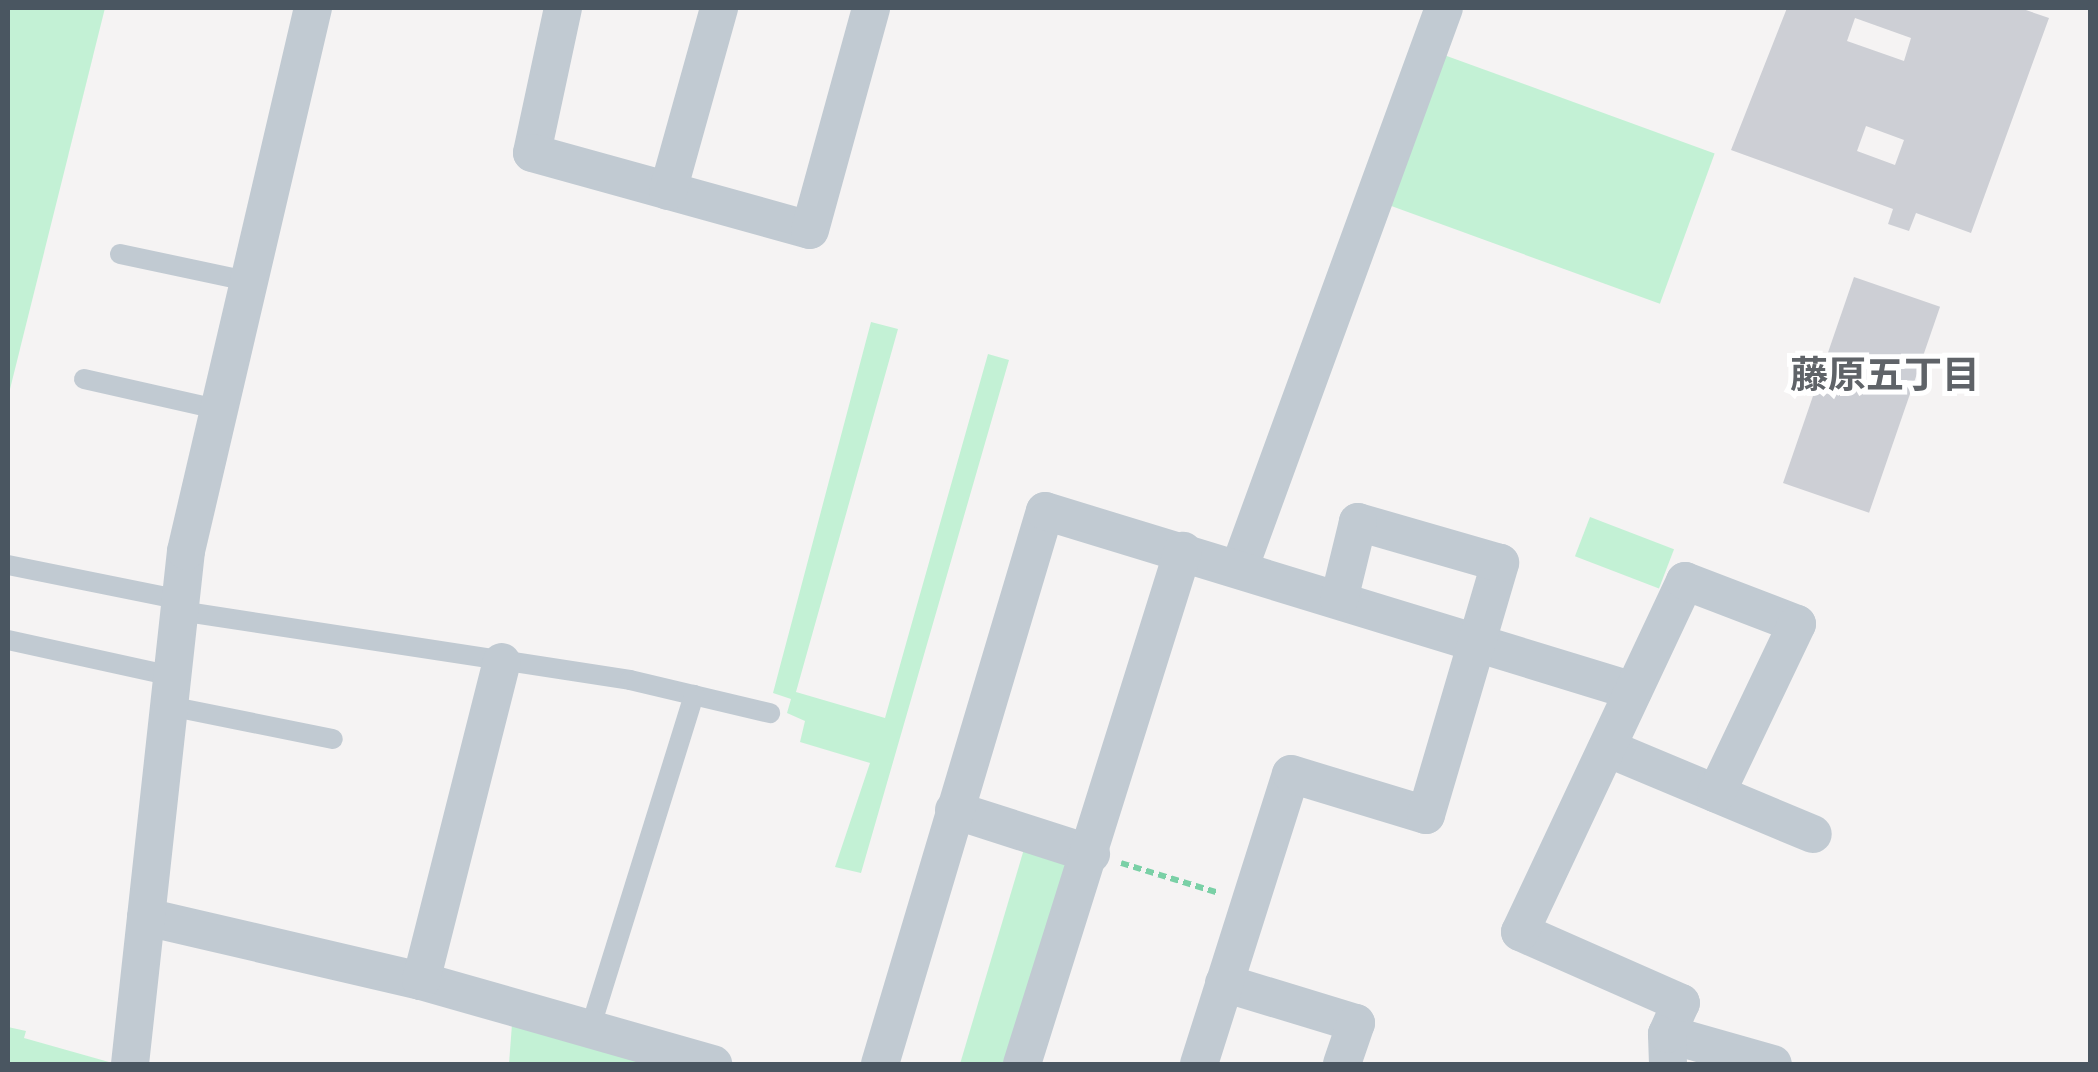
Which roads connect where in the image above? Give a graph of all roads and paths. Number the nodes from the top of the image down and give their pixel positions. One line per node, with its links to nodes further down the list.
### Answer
1 (313, 8): 8 (street)
2 (719, 8): 6 (street)
3 (871, 8): 6 (street)
4 (552, 10): 6 (street)
5 (1441, 14): 13 (street)
6 (668, 191)
7 (120, 254): 8 (lane)
8 (248, 281): 10 (street)
9 (84, 380): 10 (lane)
10 (217, 409): 15 (street)
11 (1183, 551): 13 (street); 26 (street); 28 (street)
12 (8, 566): 15 (lane)
13 (1239, 569): 14 (street)
14 (1339, 600): 17 (street); 17 (street)
15 (180, 605): 18 (lane); 19 (street)
16 (8, 640): 19 (lane)
17 (1481, 644): 20 (street); 29 (street)
18 (502, 662): 21 (lane); 31 (street)
19 (170, 691): 23 (lane); 30 (street)
20 (1633, 691): 24 (street); 25 (street)
21 (694, 695): 22 (lane); 33 (lane)
22 (770, 713)
23 (333, 739)
24 (1607, 748): 25 (street); 34 (street)
25 (1716, 794): 27 (street)
26 (954, 810): 28 (street); 37 (street)
27 (1813, 834)
28 (1091, 854): 29 (path); 38 (street)
29 (1249, 903): 32 (street)
30 (146, 917): 31 (street); 35 (street)
31 (421, 981): 33 (street)
32 (1224, 983): 39 (street); 40 (street)
33 (590, 1029): 36 (street)
34 (1667, 1050): 41 (street)
35 (130, 1064)
36 (713, 1064)
37 (880, 1064)
38 (1022, 1064)
39 (1200, 1064)
40 (1342, 1064)
41 (1774, 1064)

